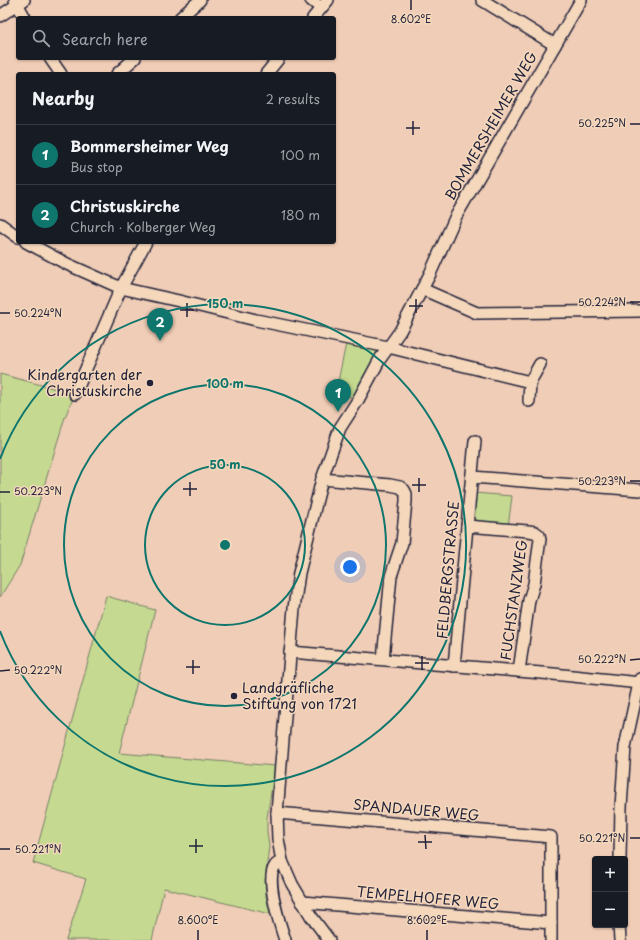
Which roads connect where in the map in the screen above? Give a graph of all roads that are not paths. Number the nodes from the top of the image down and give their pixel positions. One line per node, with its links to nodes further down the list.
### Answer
1 (200, 0): 9 (street)
2 (311, 0): 6 (street)
3 (482, 0): 11 (street)
4 (582, 0): 11 (street, BOMMERSHEIMER WEG)
5 (19, 2): 7 (street); 8 (street)
6 (324, 4): 10 (street)
7 (0, 16)
8 (24, 16)
9 (182, 16)
10 (315, 16)
11 (555, 45): 23 (street, BOMMERSHEIMER WEG)
12 (51, 60): 15 (street)
13 (133, 60): 16 (street)
14 (278, 60): 17 (street)
15 (60, 72)
16 (119, 72)
17 (268, 72)
18 (0, 224): 19 (street)
19 (16, 235)
20 (30, 244): 22 (street)
21 (145, 244): 22 (street)
22 (121, 288): 25 (street); 28 (street)
23 (422, 289): 24 (street); 25 (street, BOMMERSHEIMER WEG)
24 (640, 311)
25 (388, 347): 27 (street); 32 (street, BOMMERSHEIMER WEG)
26 (540, 364): 27 (street)
27 (530, 382): 29 (street)
28 (75, 394)
29 (529, 401)
30 (475, 441): 31 (street, FELDBERGSTRASSE)
31 (472, 477): 33 (street); 34 (street, FELDBERGSTRASSE)
32 (322, 479): 35 (street, BOMMERSHEIMER WEG); 36 (street)
33 (640, 490)
34 (467, 526): 37 (street, FELDBERGSTRASSE); 38 (street, FUCHSTANZWEG)
35 (290, 652): 36 (street); 40 (street, BOMMERSHEIMER WEG)
36 (383, 660): 37 (street)
37 (454, 666): 38 (street)
38 (519, 671): 39 (street)
39 (640, 682): 41 (street)
40 (277, 813): 42 (street, BOMMERSHEIMER WEG); 44 (street, SPANDAUER WEG)
41 (620, 856)
42 (282, 861): 43 (street, BOMMERSHEIMER WEG); 46 (street)
43 (302, 902): 44 (street, TEMPELHOFER WEG); 47 (street, BOMMERSHEIMER WEG)
44 (551, 923): 48 (street)
45 (619, 928): 49 (street)
46 (285, 940)
47 (330, 940)
48 (551, 940)
49 (620, 940)

